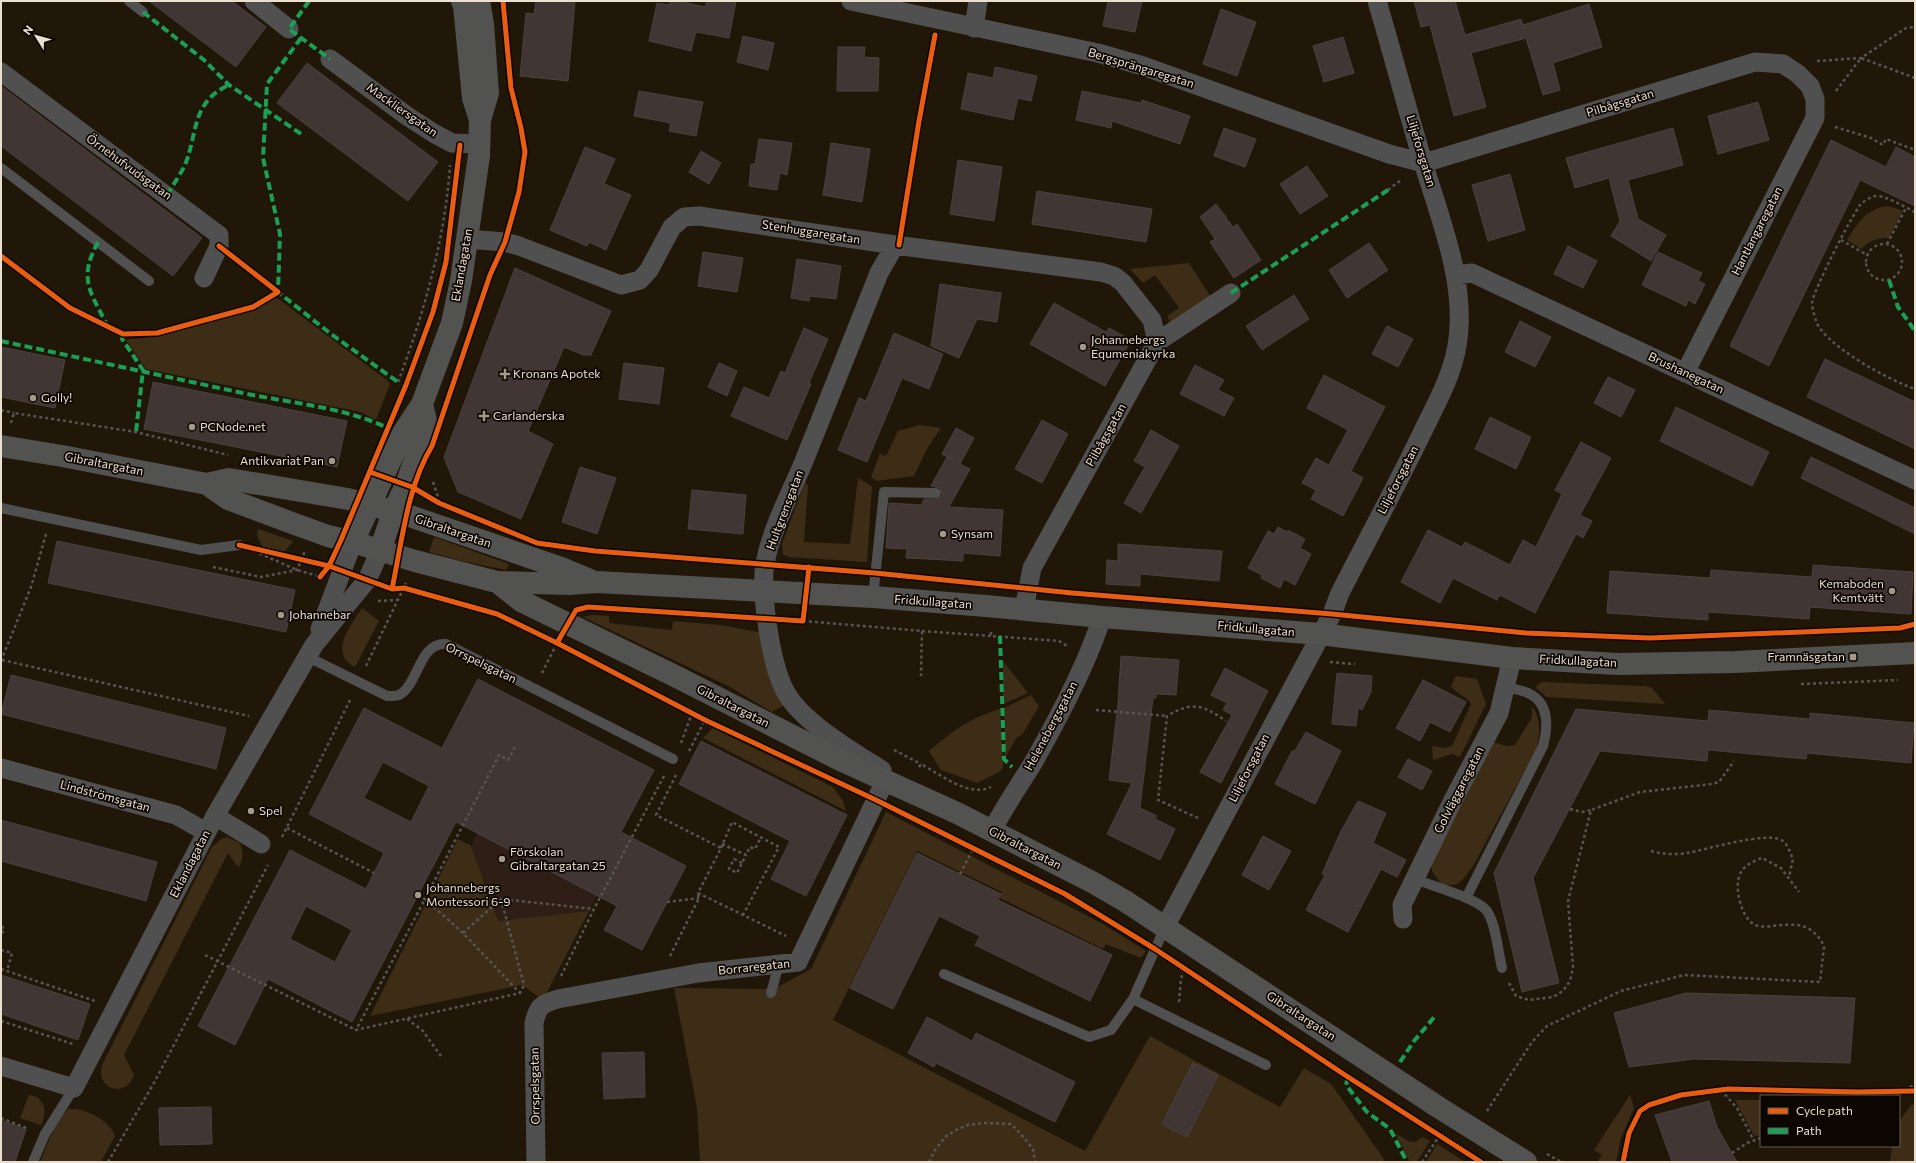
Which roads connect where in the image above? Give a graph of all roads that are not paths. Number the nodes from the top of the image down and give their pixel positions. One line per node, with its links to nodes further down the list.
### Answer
1 (128, 1): 8 (lane)
2 (254, 1): 10 (street)
3 (462, 1): 14 (street, Eklandagatan)
4 (479, 1): 14 (street, Eklandagatan)
5 (851, 1): 9 (street, Bergsprängaregatan)
6 (978, 1): 9 (street)
7 (1377, 1): 16 (street, Liljeforsgatan)
8 (143, 12)
9 (974, 28): 16 (street, Bergsprängaregatan)
10 (289, 29)
11 (330, 58): 15 (street, Mackliersgatan)
12 (1, 72): 21 (street, Örnehufvudsgatan)
13 (1810, 86): 16 (street, Pilbågsgatan); 25 (street, Hantlangaregatan)
14 (480, 120): 15 (street, Eklandagatan)
15 (480, 144): 18 (street, Eklandagatan)
16 (1424, 163): 20 (street, Liljeforsgatan)
17 (1, 168): 22 (lane)
18 (467, 239): 19 (street, Stenhuggaregatan); 26 (street, Eklandagatan)
19 (895, 245): 24 (street, Stenhuggaregatan); 39 (street, Hultgrensgatan)
20 (1455, 275): 25 (street, Brushanegatan); 43 (street, Liljeforsgatan)
21 (204, 278)
22 (149, 281)
23 (1231, 293): 24 (street, Pilbågsgatan)
24 (1157, 342): 41 (street, Pilbågsgatan)
25 (1685, 373): 28 (street, Brushanegatan)
26 (422, 404): 31 (street, Eklandagatan); 33 (street, Eklandagatan)
27 (4, 447): 29 (street, Gibraltargatan)
28 (1915, 480)
29 (208, 484): 31 (street, Gibraltargatan); 34 (street, Gibraltargatan)
30 (936, 493): 40 (lane)
31 (371, 505): 33 (street, Gibraltargatan); 34 (street, Eklandagatan)
32 (1, 508): 35 (lane)
33 (393, 512): 36 (street, Eklandagatan); 38 (street, Gibraltargatan)
34 (353, 542): 36 (street, Gibraltargatan); 44 (street, Eklandagatan)
35 (239, 545)
36 (380, 551): 37 (street, Gibraltargatan); 44 (street, Eklandagatan)
37 (497, 582): 38 (street, Gibraltargatan); 50 (street, Gibraltargatan)
38 (596, 582): 39 (street, Fridkullagatan)
39 (764, 591): 40 (street, Fridkullagatan); 50 (street, Hultgrensgatan)
40 (873, 597): 41 (street, Fridkullagatan)
41 (1024, 609): 42 (street, Fridkullagatan)
42 (1102, 617): 43 (street, Fridkullagatan); 52 (street, Helenebergsgatan)
43 (1320, 634): 46 (street, Fridkullagatan); 58 (street, Liljeforsgatan)
44 (311, 651): 48 (lane, Orrspelsgatan); 51 (street, Eklandagatan)
45 (1915, 653): 46 (street, Fridkullagatan)
46 (1512, 658): 47 (street, Golvläggaregatan)
47 (1506, 687): 55 (street, Golvläggaregatan); 56 (lane)
48 (673, 759)
49 (1, 768): 53 (street, Lindströmsgatan)
50 (890, 784): 52 (street, Gibraltargatan); 59 (street, Borraregatan)
51 (215, 816): 53 (street, Eklandagatan); 54 (street)
52 (992, 831): 58 (street, Gibraltargatan)
53 (206, 832): 67 (street, Eklandagatan)
54 (271, 843)
55 (1414, 879): 56 (lane); 57 (street, Golvläggaregatan)
56 (1466, 898): 60 (lane)
57 (1403, 920)
58 (1165, 927): 63 (lane); 70 (street, Gibraltargatan)
59 (779, 964): 62 (lane); 64 (street, Borraregatan)
60 (1502, 968)
61 (944, 974): 63 (lane)
62 (771, 993)
63 (1133, 1000): 65 (lane)
64 (537, 1010): 69 (street, Orrspelsgatan)
65 (1266, 1065)
66 (1, 1066): 67 (street)
67 (74, 1088): 68 (lane)
68 (33, 1162)
69 (536, 1162)
70 (1526, 1162)

